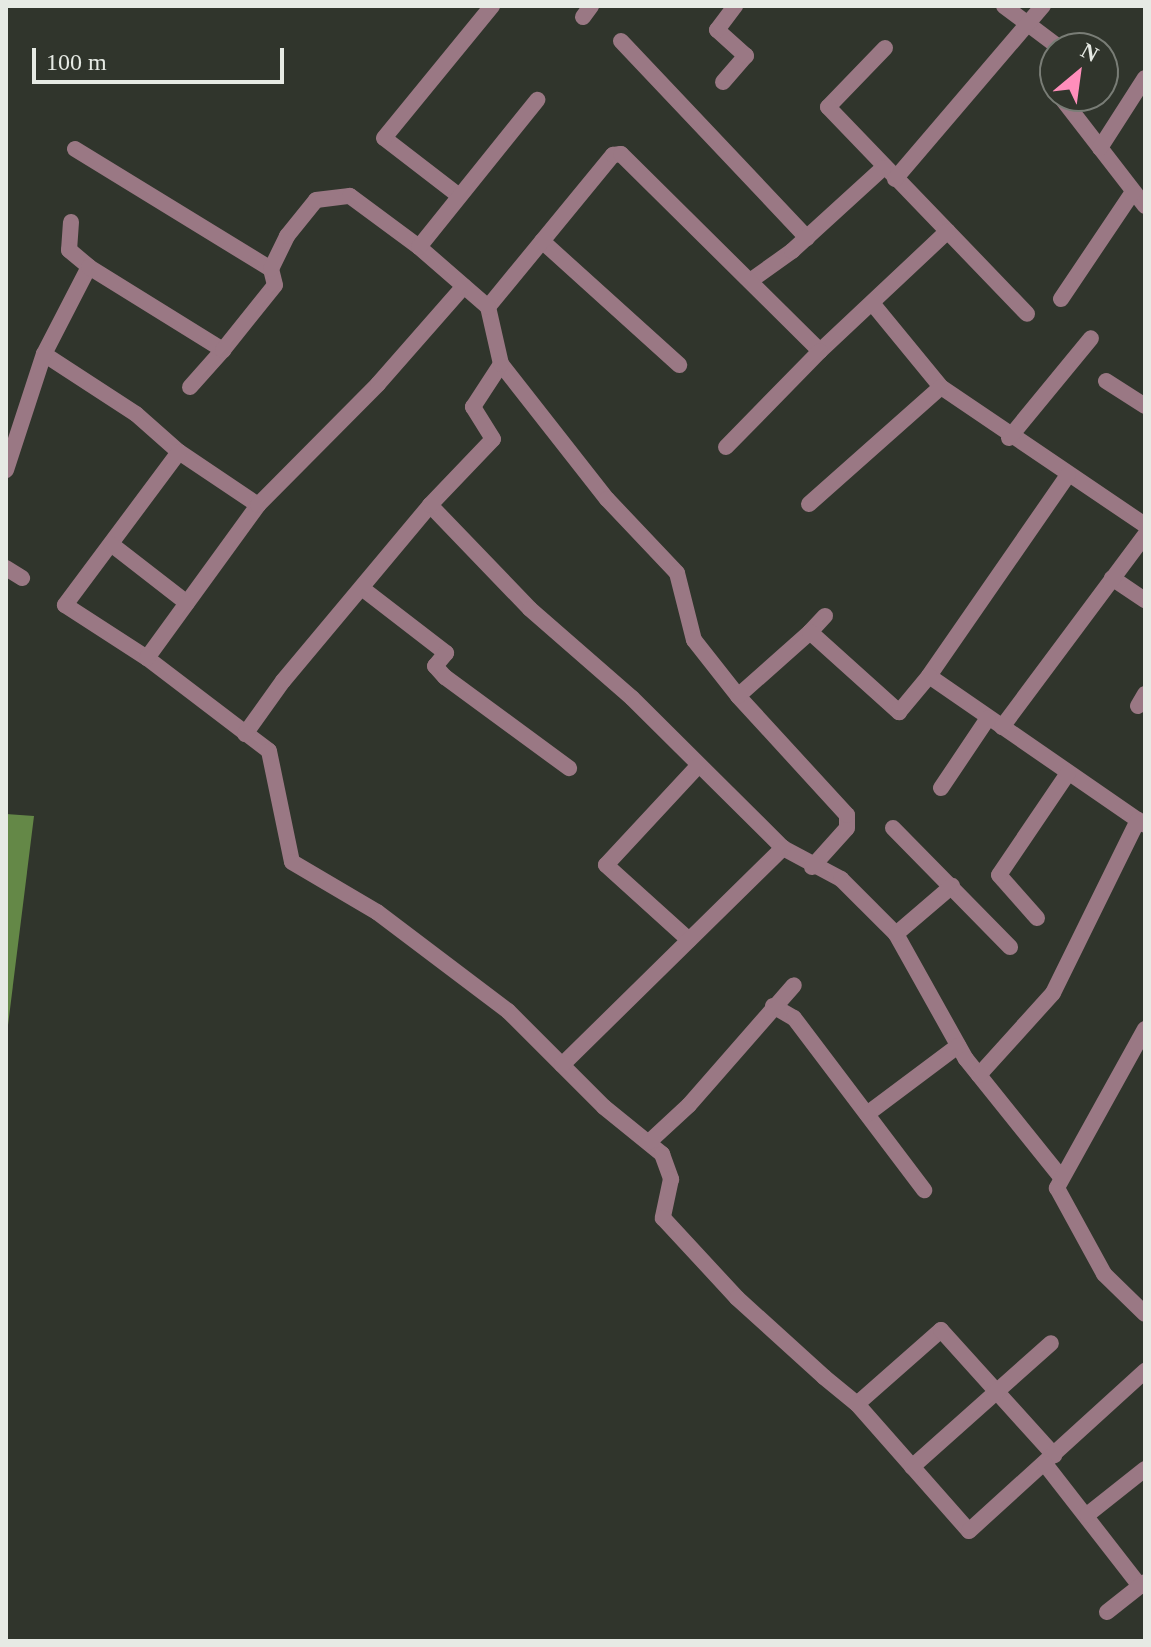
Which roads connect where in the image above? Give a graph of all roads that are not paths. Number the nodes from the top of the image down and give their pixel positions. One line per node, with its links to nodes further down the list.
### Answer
1 (492, 6): 17 (street)
2 (735, 6): 10 (street)
3 (1004, 6): 5 (street)
4 (1043, 6): 5 (street)
5 (1029, 24): 6 (street); 15 (street)
6 (1039, 32)
7 (621, 41): 21 (street)
8 (885, 48): 15 (street)
9 (1145, 78): 13 (street)
10 (723, 82)
11 (537, 100): 17 (street)
12 (1072, 112): 13 (street)
13 (1100, 148): 16 (street)
14 (75, 149): 25 (street)
15 (889, 174): 20 (street); 21 (street)
16 (1133, 192): 18 (street); 28 (street)
17 (458, 195): 23 (street)
18 (1145, 206)
19 (71, 222): 24 (street)
20 (948, 231): 29 (street); 31 (street)
21 (807, 238): 26 (street)
22 (542, 241): 26 (street); 30 (street); 37 (street)
23 (419, 247): 25 (street); 27 (street)
24 (89, 267): 33 (street); 35 (street)
25 (271, 269): 33 (street)
26 (750, 281): 34 (street)
27 (464, 286): 30 (street); 48 (street)
28 (1061, 299)
29 (872, 303): 34 (street); 40 (street)
30 (488, 307): 36 (street)
31 (1027, 314)
32 (1091, 338): 42 (street)
33 (223, 350): 39 (street)
34 (820, 351): 43 (street)
35 (44, 354): 44 (street); 45 (street)
36 (501, 364): 49 (street); 63 (street)
37 (679, 365)
38 (1106, 381): 41 (street)
39 (190, 387)
40 (941, 387): 42 (street); 47 (street)
41 (1145, 406)
42 (1009, 438): 46 (street)
43 (726, 447)
44 (179, 452): 48 (street); 52 (street)
45 (6, 470)
46 (1068, 475): 50 (street); 62 (street)
47 (809, 504)
48 (258, 505): 58 (street)
49 (430, 505): 56 (street); 66 (street)
50 (1145, 525)
51 (1145, 535): 55 (street)
52 (111, 544): 58 (street); 61 (street)
53 (6, 568): 54 (street)
54 (22, 578)
55 (1112, 578): 57 (street); 64 (street)
56 (363, 589): 65 (street); 67 (street)
57 (1145, 600)
58 (187, 603): 61 (street)
59 (825, 616): 60 (street)
60 (810, 632): 62 (street); 63 (street)
61 (147, 658): 65 (street)
62 (929, 676): 64 (street)
63 (738, 696): 73 (street)
64 (995, 723): 68 (street); 69 (street)
65 (245, 734): 83 (street)
66 (698, 766): 72 (street); 77 (street)
67 (569, 768)
68 (1068, 773): 70 (street); 75 (street)
69 (941, 788)
70 (1142, 823): 84 (street)
71 (893, 828): 74 (street)
72 (783, 848): 73 (street); 77 (street)
73 (812, 867): 76 (street)
74 (952, 886): 76 (street); 78 (street)
75 (1037, 918)
76 (896, 934): 82 (street)
77 (689, 940): 83 (street)
78 (1010, 947)
79 (794, 985): 80 (street)
80 (773, 1006): 85 (street); 86 (street)
81 (1145, 1029): 87 (street)
82 (958, 1046): 84 (street); 85 (street)
83 (562, 1065): 86 (street)
84 (979, 1075): 87 (street)
85 (867, 1114): 88 (street)
86 (649, 1142): 93 (street)
87 (1061, 1177): 89 (street)
88 (924, 1190)
89 (1145, 1314)
90 (1051, 1343): 92 (street)
91 (1145, 1371): 94 (street)
92 (998, 1387): 93 (street); 94 (street); 95 (street)
93 (857, 1404): 95 (street)
94 (1050, 1460): 95 (street); 97 (street)
95 (912, 1467)
96 (1145, 1469): 97 (street)
97 (1087, 1515): 98 (street)
98 (1142, 1584): 99 (street)
99 (1107, 1612)

